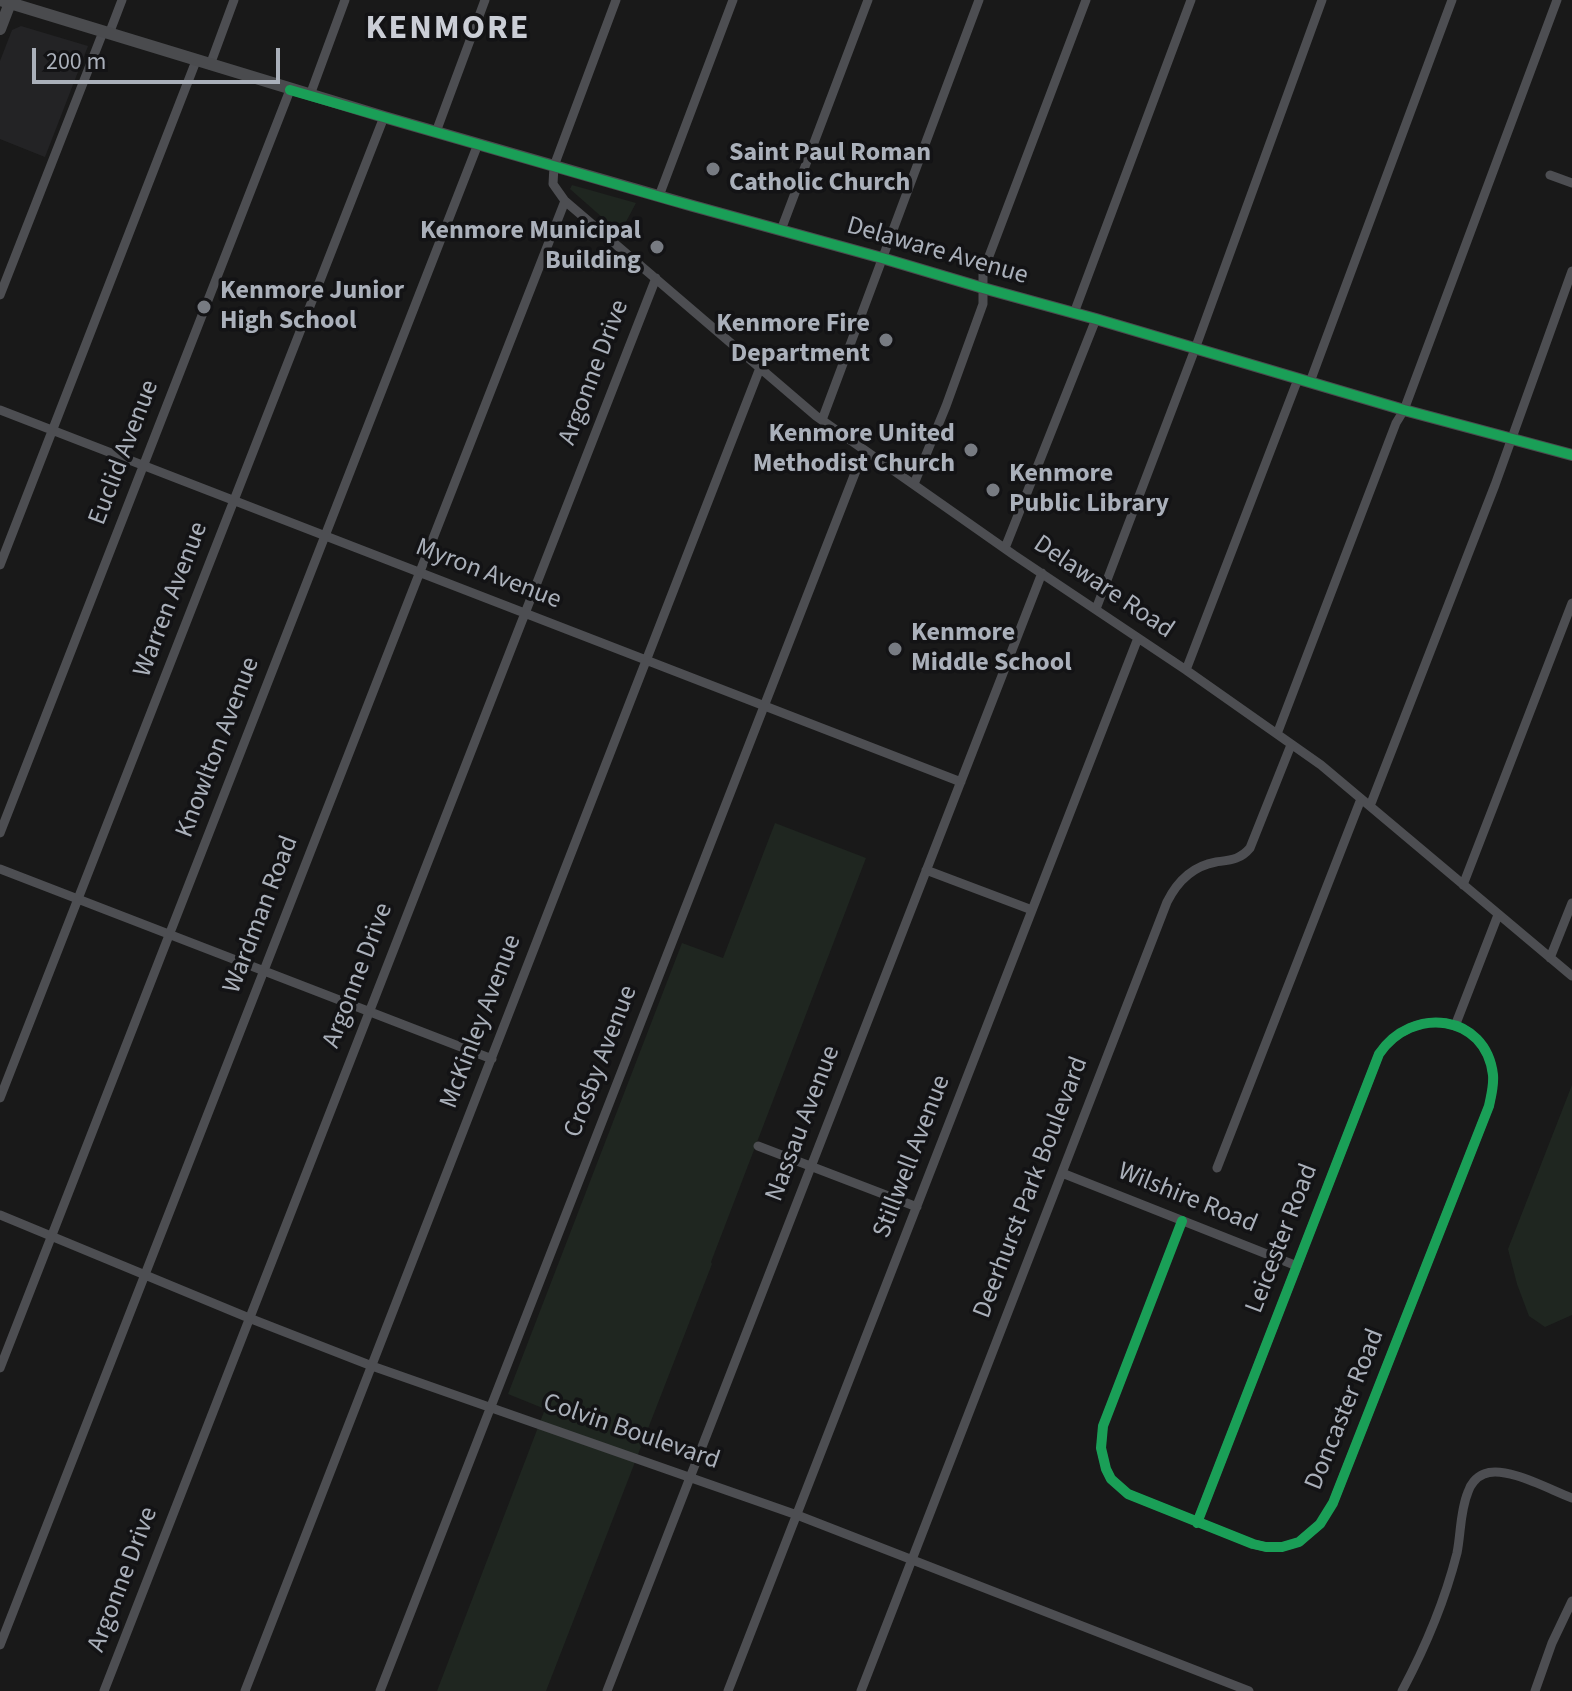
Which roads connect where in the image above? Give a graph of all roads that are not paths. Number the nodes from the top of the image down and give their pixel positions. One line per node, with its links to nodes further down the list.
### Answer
1 (122, 0): 16 (street)
2 (234, 0): 17 (street)
3 (345, 0): 19 (street)
4 (485, 0): 21 (street)
5 (616, 0): 23 (street)
6 (733, 0): 26 (street)
7 (868, 0): 28 (street)
8 (979, 0): 29 (street)
9 (1086, 0): 32 (street)
10 (1191, 0): 34 (street)
11 (1322, 0): 36 (street)
12 (1452, 0): 38 (street)
13 (1557, 0): 40 (street)
14 (7, 1): 15 (main road); 16 (main road, Delaware Avenue)
15 (0, 29)
16 (106, 33): 17 (main road, Delaware Avenue); 33 (street)
17 (203, 63): 18 (main road, Delaware Avenue); 42 (street)
18 (290, 90): 19 (main road, Delaware Avenue); 46 (street, Euclid Avenue)
19 (310, 95): 20 (main road, Delaware Avenue)
20 (384, 117): 21 (main road, Delaware Avenue); 48 (street, Warren Avenue)
21 (436, 132): 22 (main road, Delaware Avenue)
22 (478, 144): 23 (main road, Delaware Avenue); 49 (street, Knowlton Avenue)
23 (554, 166): 26 (main road, Delaware Avenue); 27 (street)
24 (1550, 175): 25 (street)
25 (1572, 183)
26 (659, 196): 28 (main road, Delaware Avenue)
27 (565, 201): 31 (street, Delaware Road); 52 (street, Wardman Road)
28 (781, 230): 29 (main road, Delaware Avenue)
29 (882, 258): 32 (main road, Delaware Avenue); 41 (street)
30 (1572, 271): 43 (street)
31 (656, 278): 37 (street, Delaware Road); 56 (street, Argonne Drive)
32 (983, 288): 34 (main road, Delaware Avenue); 47 (street)
33 (0, 295)
34 (1074, 313): 35 (main road, Delaware Avenue)
35 (1096, 319): 36 (main road, Delaware Avenue); 50 (street)
36 (1195, 349): 38 (main road, Delaware Avenue); 55 (street)
37 (760, 368): 41 (street, Delaware Road); 58 (street, McKinley Avenue)
38 (1304, 381): 40 (main road, Delaware Avenue); 59 (street)
39 (0, 410): 42 (street, Myron Avenue)
40 (1404, 410): 43 (main road, Delaware Avenue); 61 (street)
41 (822, 420): 44 (street, Delaware Road)
42 (53, 431): 46 (street, Myron Avenue); 51 (street)
43 (1512, 439): 45 (main road, Delaware Avenue); 65 (street)
44 (864, 450): 47 (street, Delaware Road); 60 (street, Crosby Avenue)
45 (1572, 455)
46 (143, 466): 48 (street, Myron Avenue); 66 (street, Euclid Avenue)
47 (914, 484): 50 (street, Delaware Road)
48 (234, 501): 49 (street, Myron Avenue); 70 (street, Warren Avenue)
49 (325, 536): 52 (street, Myron Avenue); 74 (street, Knowlton Avenue)
50 (1005, 548): 53 (street, Delaware Road)
51 (0, 565)
52 (419, 572): 56 (street, Myron Avenue); 76 (street, Wardman Road)
53 (1042, 573): 55 (street, Delaware Road); 63 (street, Nassau Avenue)
54 (1572, 603): 69 (street)
55 (1096, 609): 57 (street, Delaware Road)
56 (525, 613): 58 (street, Myron Avenue); 78 (street, Argonne Drive)
57 (1138, 638): 59 (street, Delaware Road); 72 (street, Stillwell Avenue)
58 (647, 661): 60 (street, Myron Avenue); 80 (street, McKinley Avenue)
59 (1186, 670): 61 (street, Delaware Road)
60 (765, 706): 63 (street, Myron Avenue); 95 (street, Crosby Avenue)
61 (1277, 734): 62 (street, Delaware Road)
62 (1291, 745): 64 (street, Delaware Road); 85 (street, Deerhurst Park Boulevard)
63 (961, 782): 68 (street, Nassau Avenue)
64 (1361, 799): 65 (street, Delaware Road); 84 (street)
65 (1370, 806): 69 (street, Delaware Road)
66 (0, 833)
67 (0, 869): 70 (street)
68 (926, 870): 72 (street); 83 (street, Nassau Avenue)
69 (1463, 885): 73 (street, Delaware Road)
70 (78, 899): 74 (street); 81 (street, Warren Avenue)
71 (1572, 903): 75 (street)
72 (1032, 910): 86 (street, Stillwell Avenue)
73 (1498, 915): 75 (street, Delaware Road); 79 (street)
74 (169, 934): 76 (street); 89 (street, Knowlton Avenue)
75 (1550, 958): 77 (street, Delaware Road)
76 (264, 971): 78 (street); 91 (street, Wardman Road)
77 (1572, 976)
78 (369, 1012): 80 (street); 92 (street, Argonne Drive)
79 (1455, 1026): 90 (street, Leicester Road); 99 (street, Doncaster Road)
80 (492, 1059): 93 (street, McKinley Avenue)
81 (0, 1098)
82 (758, 1146): 83 (street)
83 (811, 1167): 86 (street); 96 (street, Nassau Avenue)
84 (1217, 1168)
85 (1062, 1173): 88 (street, Wilshire Road); 100 (street, Deerhurst Park Boulevard)
86 (917, 1207): 98 (street, Stillwell Avenue)
87 (0, 1215): 89 (street, Colvin Boulevard)
88 (1182, 1221): 90 (street, Wilshire Road); 99 (street, Doncaster Road)
89 (51, 1236): 91 (street, Colvin Boulevard); 94 (street, Knowlton Avenue)
90 (1297, 1266): 99 (street, Leicester Road)
91 (145, 1275): 92 (street, Colvin Boulevard); 102 (street, Wardman Road)
92 (249, 1318): 93 (street, Colvin Boulevard); 103 (street, Argonne Drive)
93 (372, 1366): 95 (street, Colvin Boulevard); 104 (street, McKinley Avenue)
94 (0, 1368)
95 (490, 1408): 96 (street, Colvin Boulevard); 105 (street, Crosby Avenue)
96 (690, 1477): 98 (street, Colvin Boulevard); 106 (street, Nassau Avenue)
97 (1572, 1498): 110 (street)
98 (797, 1515): 100 (street, Colvin Boulevard); 107 (street, Stillwell Avenue)
99 (1197, 1523)
100 (911, 1560): 108 (street, Deerhurst Park Boulevard); 109 (street, Colvin Boulevard)
101 (1572, 1601): 111 (street)
102 (0, 1645)
103 (104, 1691)
104 (245, 1691)
105 (380, 1691)
106 (607, 1691)
107 (728, 1691)
108 (861, 1691)
109 (1249, 1691)
110 (1402, 1691)
111 (1535, 1691)

